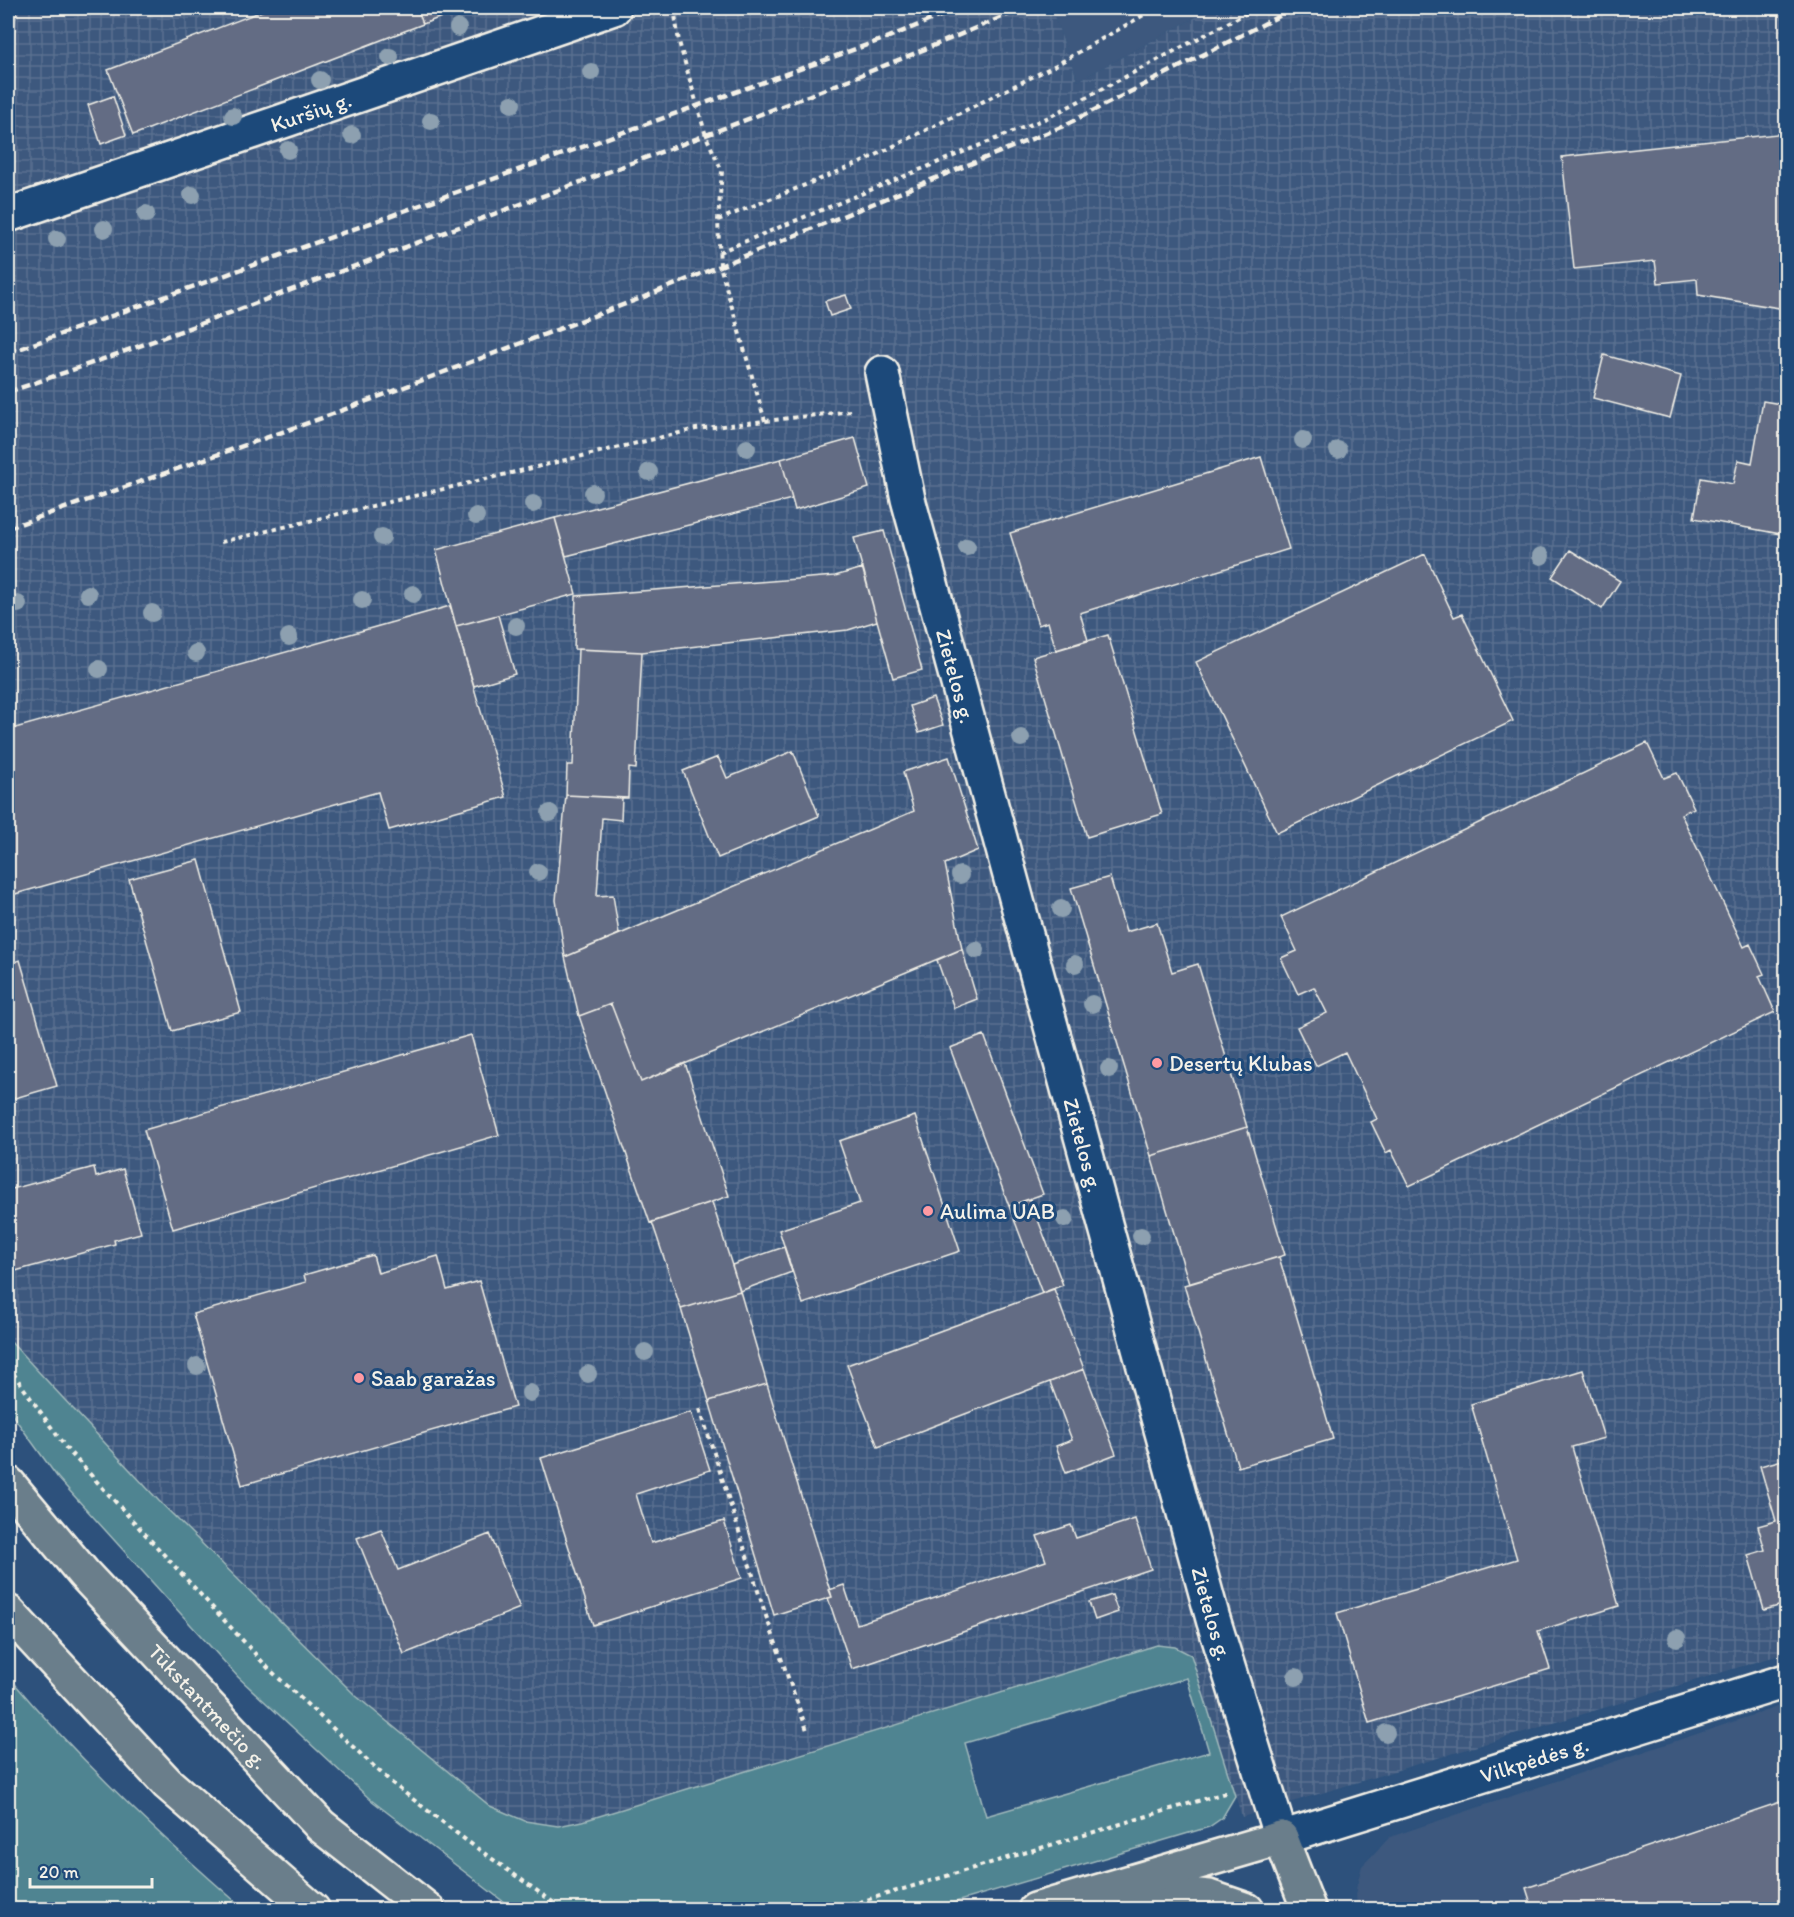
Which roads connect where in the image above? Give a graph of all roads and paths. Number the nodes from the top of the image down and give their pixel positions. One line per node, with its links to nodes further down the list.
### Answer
1 (614, 8): 5 (street, Kuršių g.)
2 (674, 8): 6 (path)
3 (1156, 8): 6 (path)
4 (1256, 8): 7 (path)
5 (8, 215)
6 (718, 220): 7 (path)
7 (719, 252): 10 (path)
8 (882, 373): 9 (street, Zietelos g.)
9 (888, 407): 10 (path); 18 (street, Zietelos g.)
10 (765, 421): 11 (path)
11 (221, 542)
12 (8, 1366): 24 (path)
13 (700, 1409): 17 (path)
14 (8, 1483): 23 (main road, Tūkstantmečio g.)
15 (8, 1612): 21 (main road)
16 (1786, 1681): 19 (street, Vilkpėdės g.)
17 (808, 1733)
18 (1263, 1781): 19 (street, Zietelos g.); 25 (path)
19 (1281, 1838): 20 (main road); 27 (main road, Zietelos g.)
20 (1113, 1887): 22 (main road); 26 (main road)
21 (301, 1904)
22 (1040, 1909)
23 (428, 1910)
24 (564, 1910)
25 (833, 1910)
26 (1246, 1910)
27 (1309, 1910)

